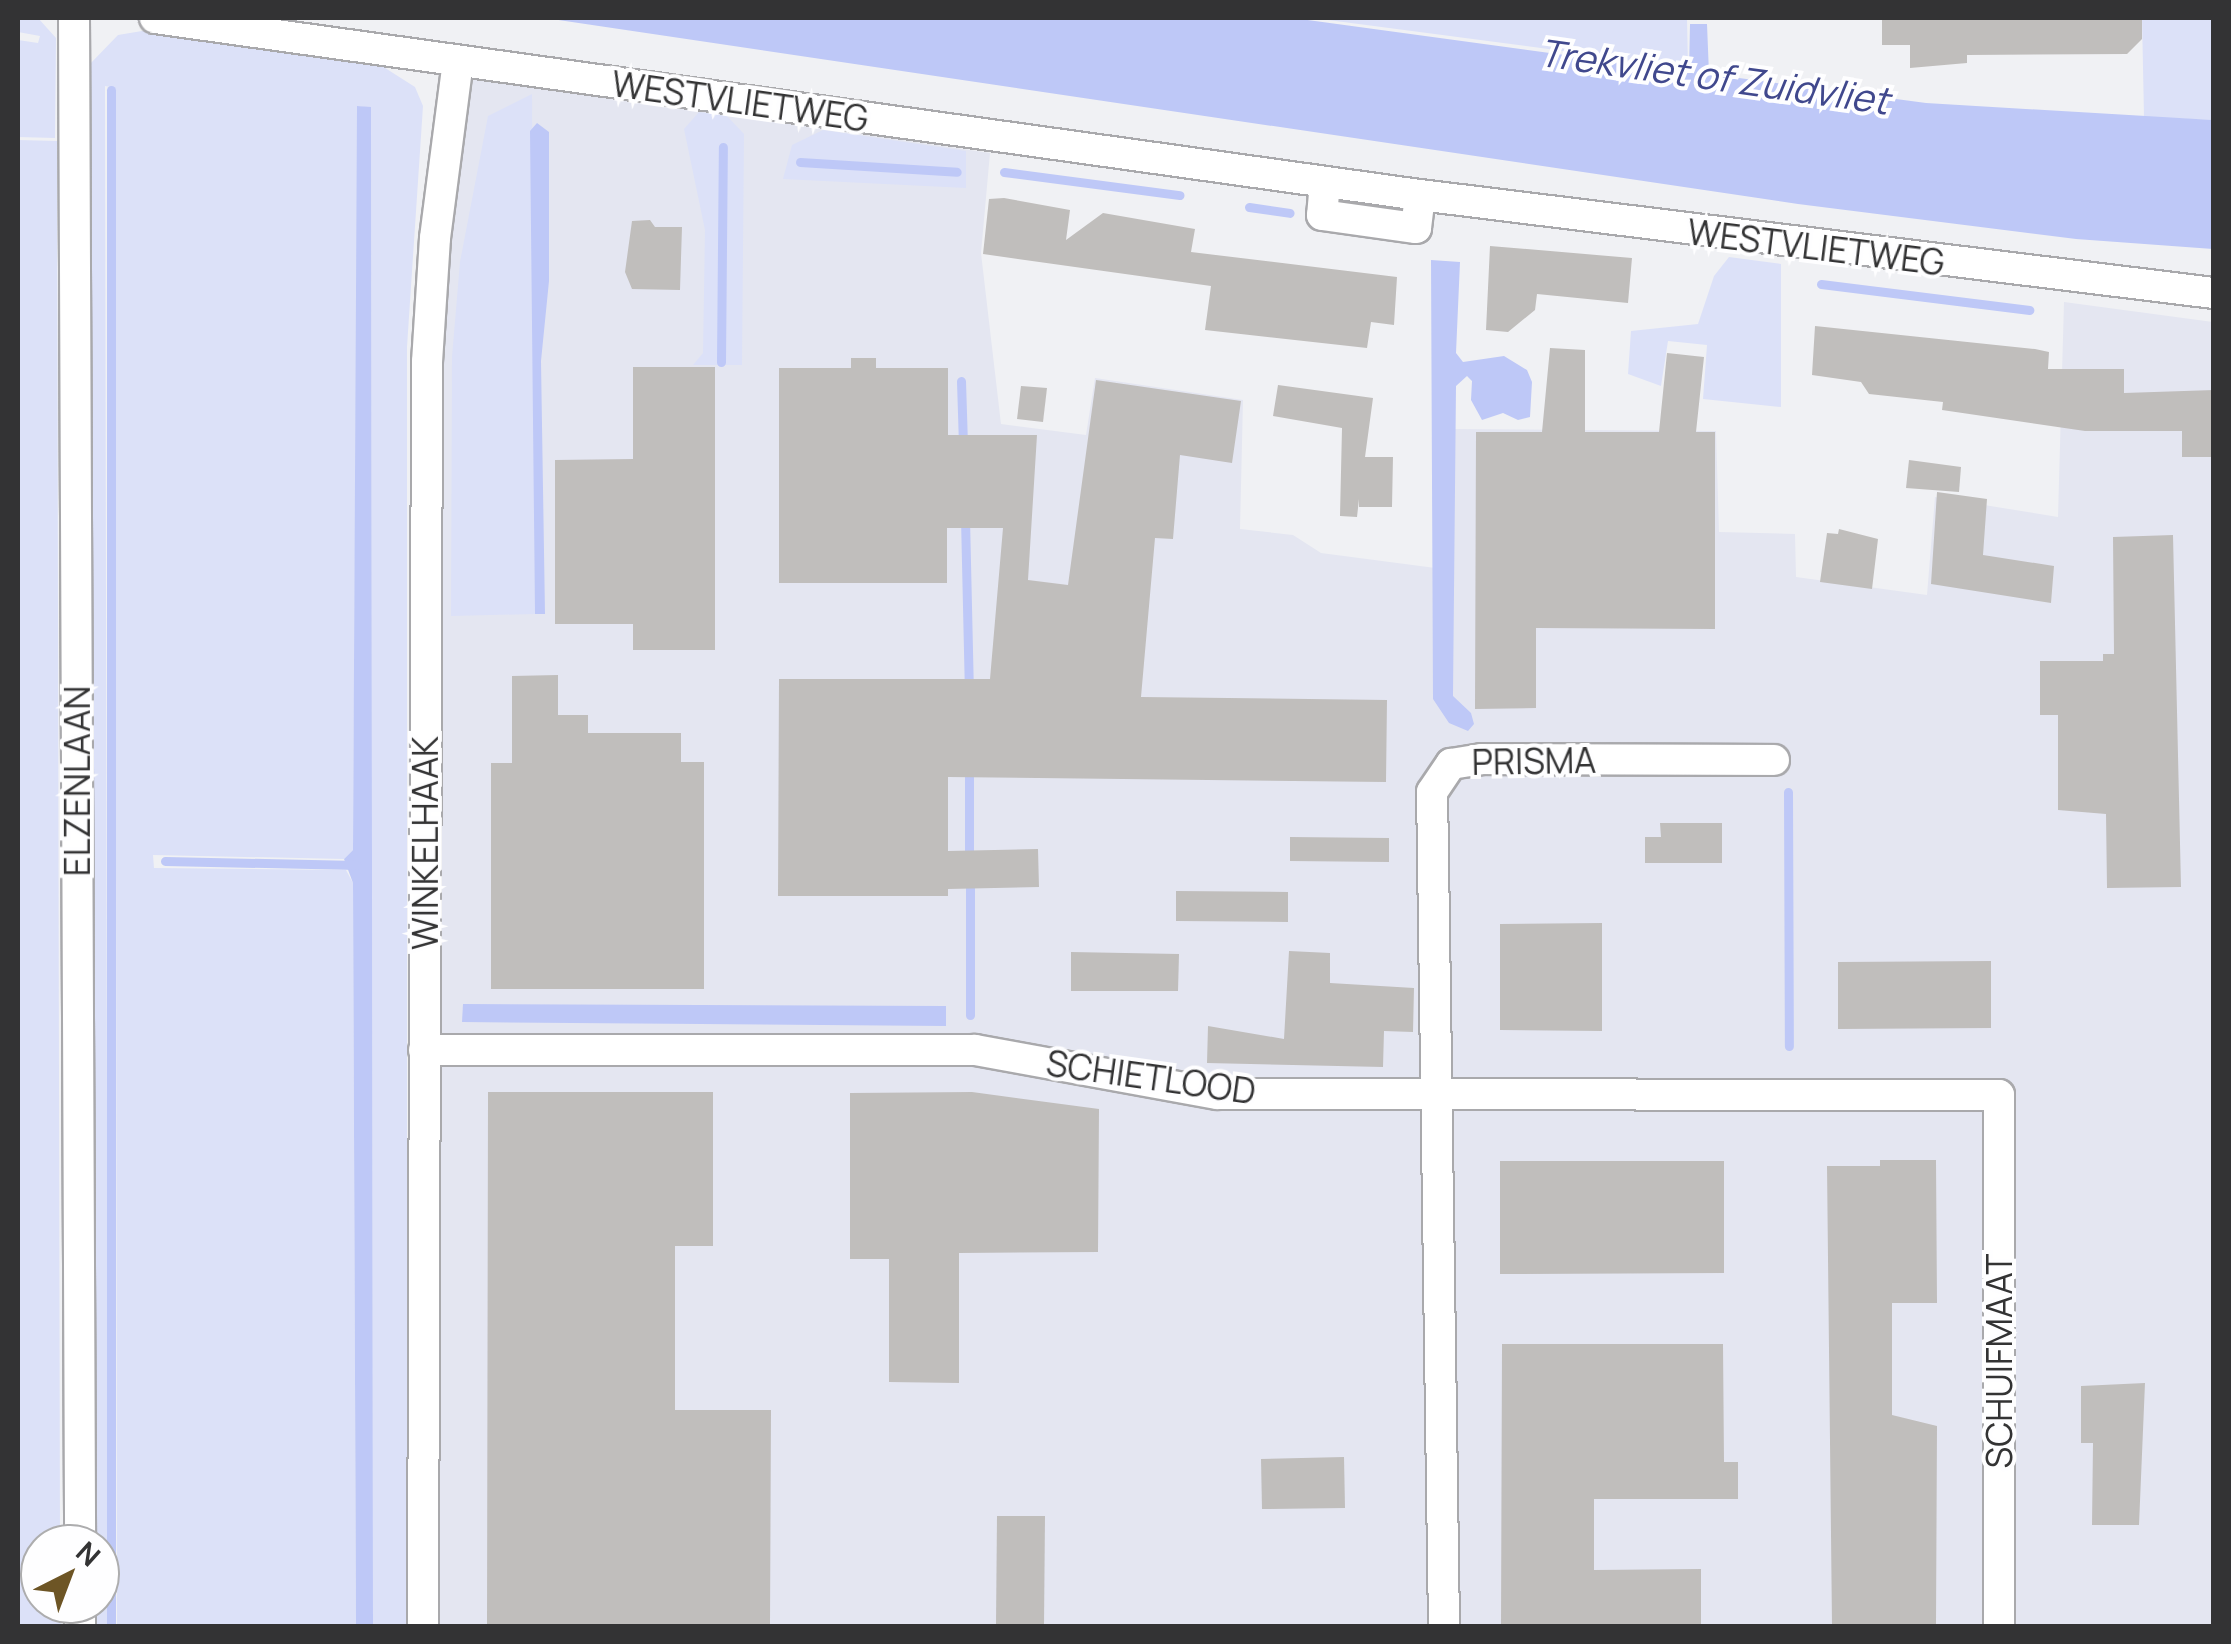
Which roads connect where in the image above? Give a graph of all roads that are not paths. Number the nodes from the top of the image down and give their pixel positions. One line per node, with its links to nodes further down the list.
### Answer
1 (74, 18): 9 (street, ELZENLAAN)
2 (155, 18): 3 (street, WESTVLIETWEG)
3 (458, 61): 4 (street, WESTVLIETWEG); 6 (street, WINKELHAAK)
4 (2214, 294)
5 (1774, 760): 8 (street, PRISMA)
6 (424, 1050): 8 (street, SCHIETLOOD); 10 (street, WINKELHAAK)
7 (1999, 1094): 8 (street, SCHIETLOOD); 12 (street, SCHUIFMAAT)
8 (1435, 1096): 11 (street)
9 (80, 1524)
10 (424, 1626)
11 (1444, 1626)
12 (1999, 1626)

